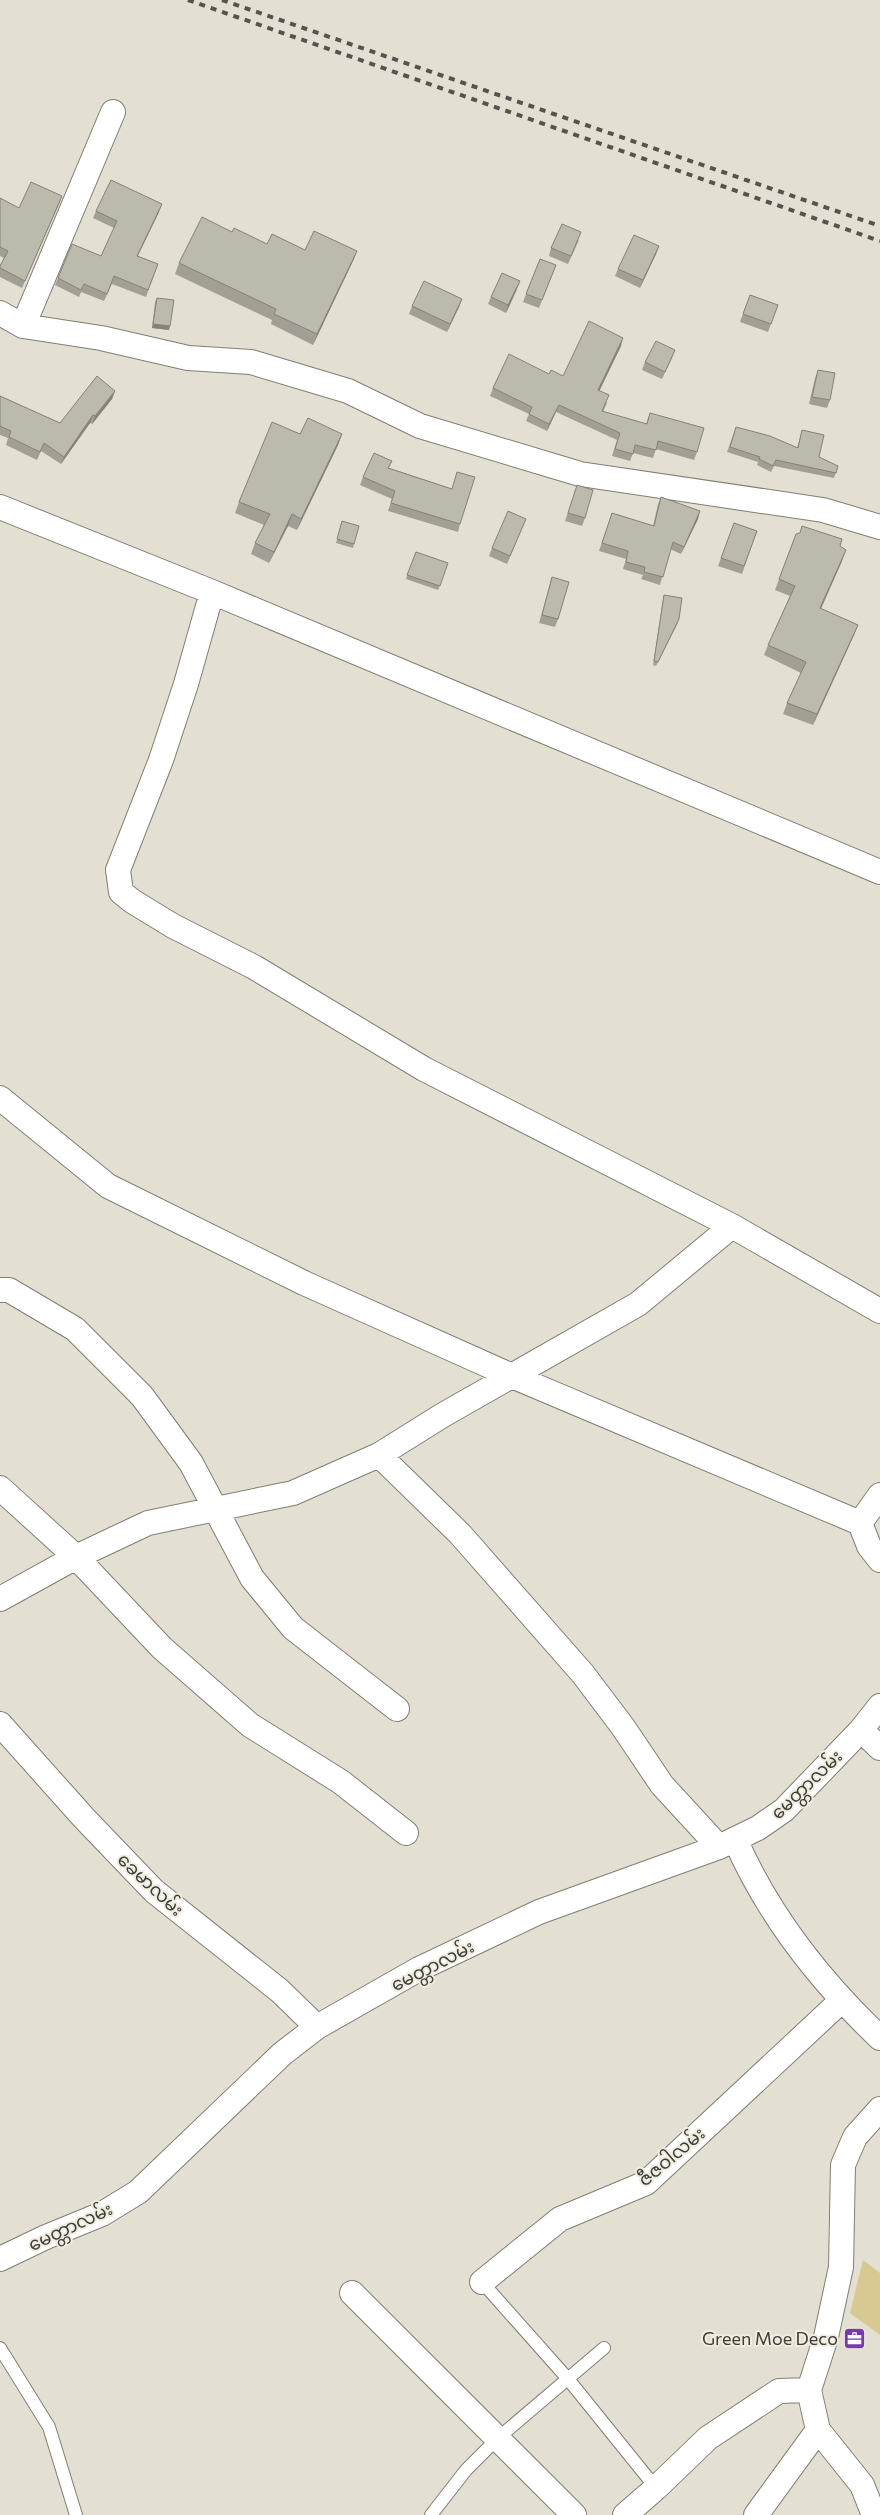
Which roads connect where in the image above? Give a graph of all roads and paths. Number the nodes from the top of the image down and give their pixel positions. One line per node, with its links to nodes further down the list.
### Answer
1 (113, 112): 3 (street)
2 (0, 313): 3 (street)
3 (23, 326): 5 (street)
4 (0, 507): 6 (street)
5 (880, 527)
6 (212, 592): 7 (street); 9 (street)
7 (880, 872)
8 (0, 1098): 12 (street)
9 (732, 1226): 11 (street); 12 (street)
10 (0, 1290): 16 (street)
11 (880, 1311)
12 (512, 1376): 13 (street); 17 (street)
13 (379, 1455): 16 (street); 27 (street)
14 (0, 1488): 18 (street)
15 (880, 1495): 17 (street)
16 (214, 1508): 18 (street); 22 (street)
17 (860, 1524): 19 (street)
18 (76, 1558): 20 (street); 26 (street)
19 (880, 1560)
20 (0, 1599)
21 (880, 1706): 24 (street, မေတ္တာလမ်း)
22 (397, 1709)
23 (0, 1724): 29 (street, ခေမာလမ်း)
24 (861, 1730): 25 (street); 27 (street, မေတ္တာလမ်း)
25 (880, 1748)
26 (406, 1834)
27 (727, 1843): 28 (street); 29 (street, မေတ္တာလမ်း)
28 (841, 2001): 30 (street); 33 (street, ဇီဇဝါလမ်း)
29 (317, 2027): 32 (street, မေတ္တာလမ်း)
30 (880, 2038)
31 (880, 2109): 38 (street)
32 (0, 2259)
33 (482, 2282): 37 (lane)
34 (352, 2294): 40 (street)
35 (0, 2348): 42 (lane)
36 (604, 2348): 37 (lane)
37 (568, 2379): 40 (lane); 41 (lane)
38 (809, 2390): 39 (street); 41 (street)
39 (818, 2430): 46 (street); 47 (street)
40 (498, 2438): 43 (lane); 44 (street)
41 (656, 2488): 45 (street)
42 (76, 2515)
43 (431, 2515)
44 (574, 2515)
45 (625, 2515)
46 (756, 2515)
47 (874, 2515)

